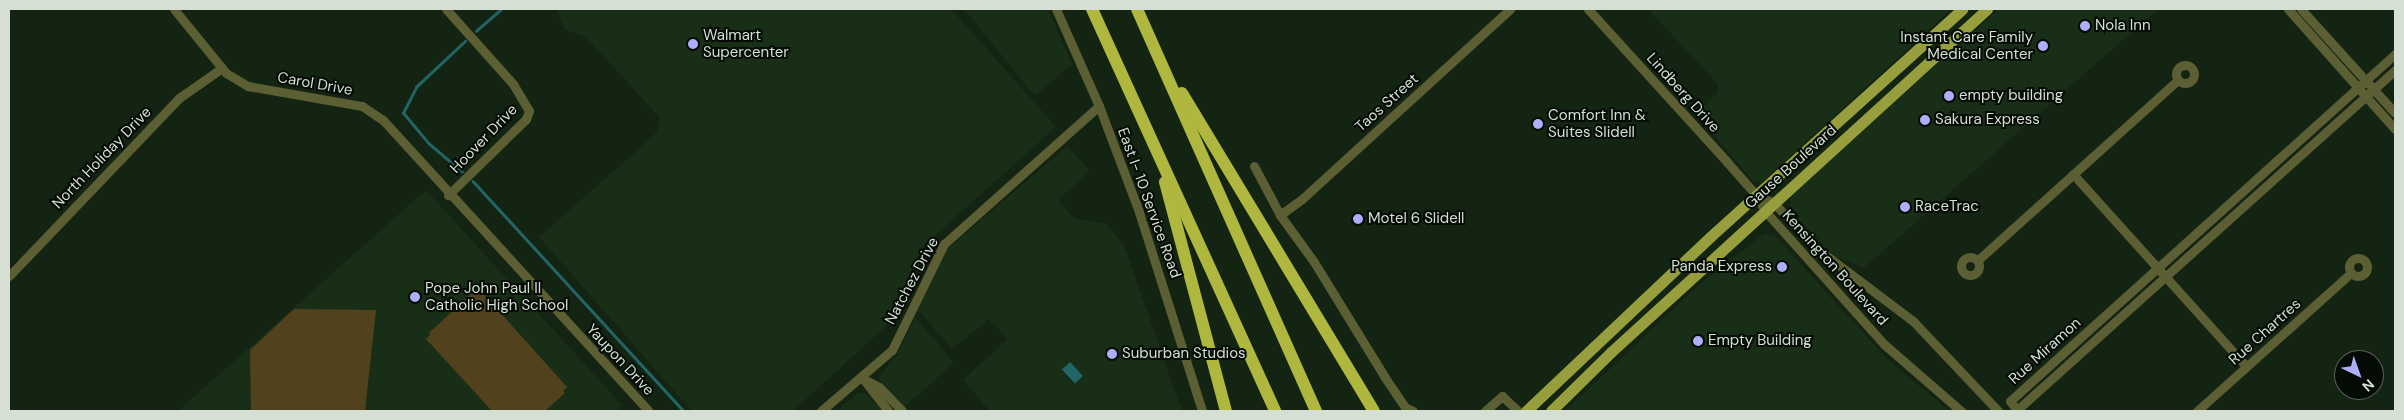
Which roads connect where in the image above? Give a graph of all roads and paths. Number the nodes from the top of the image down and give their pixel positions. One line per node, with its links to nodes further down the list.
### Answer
1 (174, 9): 15 (street, Carol Drive)
2 (446, 9): 28 (street, Hoover Drive)
3 (1056, 9): 22 (street, East I- 10 Service Road)
4 (1092, 9): 25 (highway)
5 (1137, 9): 13 (highway)
6 (1510, 9): 32 (street, Taos Street)
7 (1588, 9): 29 (street, Lindberg Drive)
8 (1962, 9): 12 (street); 29 (main road, Gause Boulevard)
9 (1987, 9): 12 (main road, Gause Boulevard)
10 (2288, 9): 19 (street)
11 (2301, 9): 18 (street)
12 (1973, 22): 30 (main road, Gause Boulevard)
13 (1155, 49): 49 (highway); 50 (highway)
14 (2395, 54): 18 (street, Rue Miramon)
15 (222, 68): 28 (street, Carol Drive); 36 (street, North Holiday Drive)
16 (2395, 70): 20 (street, Rue Miramon)
17 (2178, 80): 27 (street)
18 (2366, 80): 19 (street, Rue Miramon); 20 (street)
19 (2359, 88): 21 (street); 34 (street, Rue Miramon)
20 (2374, 89): 21 (street, Rue Miramon); 23 (street)
21 (2366, 96): 24 (street); 37 (street, Rue Miramon)
22 (1099, 106): 41 (street, Natchez Drive); 46 (street, East I- 10 Service Road)
23 (2395, 113)
24 (2395, 129)
25 (1157, 150): 47 (highway); 48 (highway)
26 (1254, 166): 32 (street)
27 (2073, 174): 33 (street); 34 (street)
28 (448, 195): 42 (street, Yaupon Drive)
29 (1757, 196): 30 (street, Kensington Boulevard); 31 (street, Kensington Boulevard); 38 (main road, Gause Boulevard)
30 (1774, 203): 31 (main road, Gause Boulevard); 57 (street, Kensington Boulevard)
31 (1765, 211): 39 (main road, Gause Boulevard); 56 (street, Kensington Boulevard)
32 (1280, 215): 51 (street)
33 (1978, 260)
34 (2158, 268): 37 (street); 37 (street, Rue Miramon)
35 (2351, 273): 40 (street, Rue Chartres)
36 (9, 276)
37 (2166, 276): 40 (street)
38 (1606, 337): 39 (street); 54 (main road, Gause Boulevard)
39 (1616, 347): 55 (main road, Gause Boulevard)
40 (2246, 366): 58 (street, Rue Chartres)
41 (862, 378): 43 (street, Natchez Drive); 44 (street); 45 (street)
42 (646, 411)
43 (821, 411)
44 (888, 411)
45 (902, 411)
46 (1202, 411)
47 (1226, 411)
48 (1275, 411)
49 (1316, 411)
50 (1374, 411)
51 (1413, 411)
52 (1485, 411): 53 (street)
53 (1518, 411)
54 (1526, 411)
55 (1551, 411)
56 (1961, 411)
57 (1998, 411)
58 (2197, 411)

